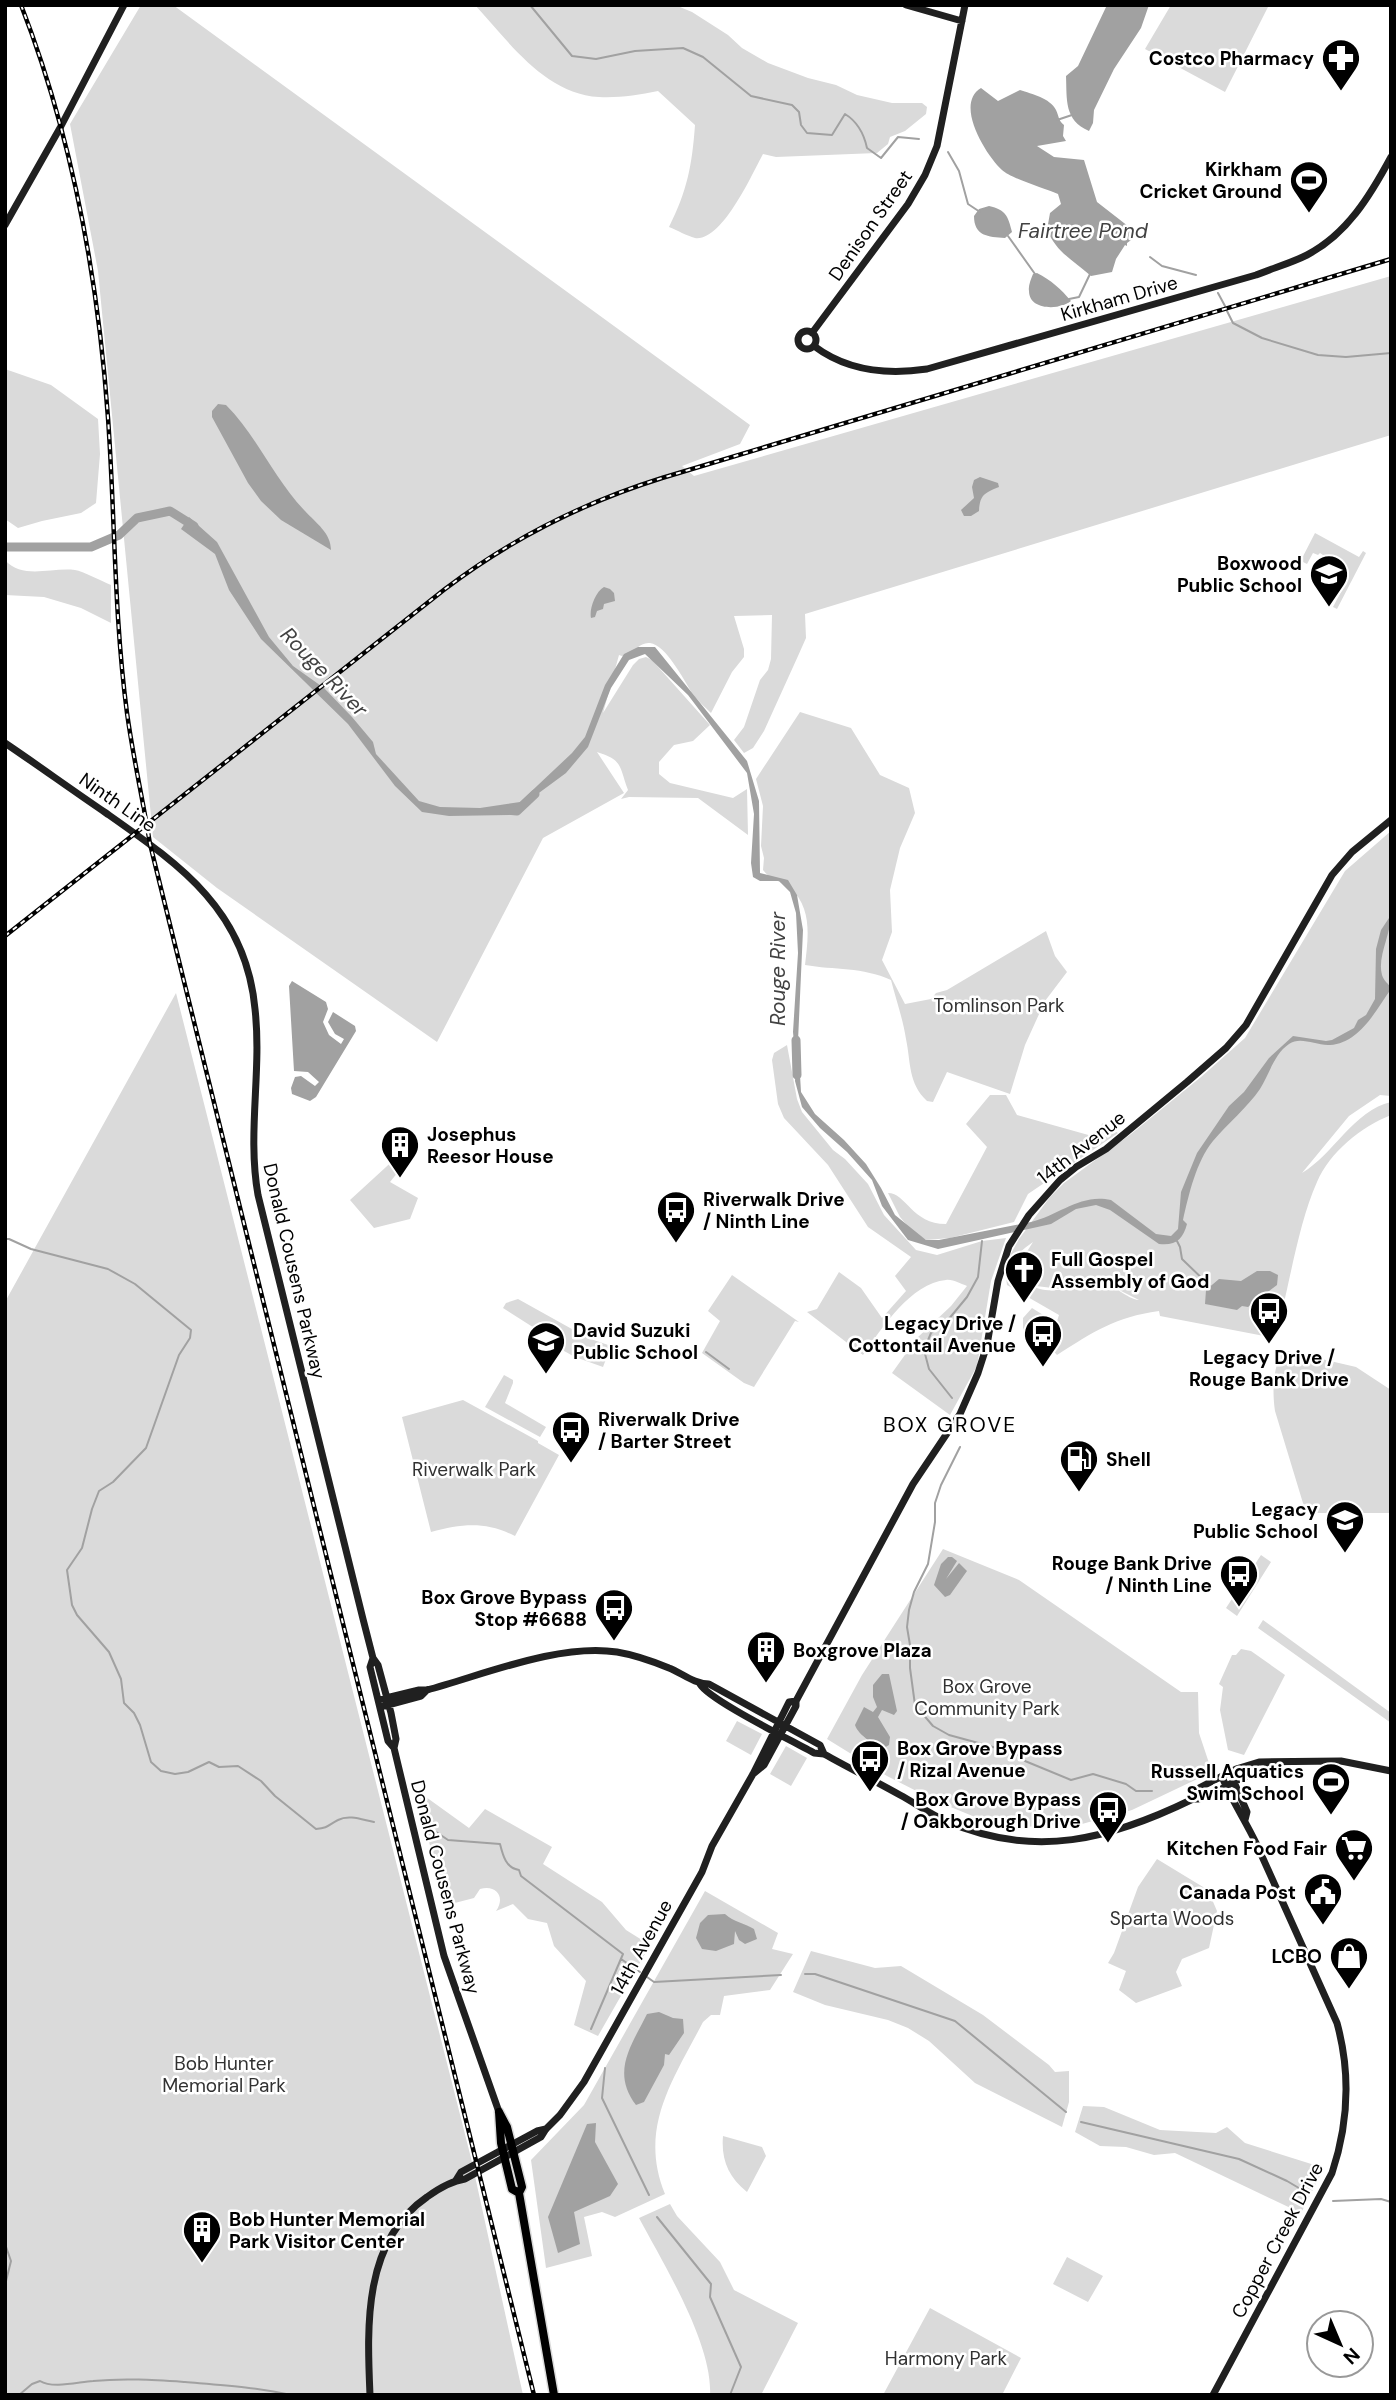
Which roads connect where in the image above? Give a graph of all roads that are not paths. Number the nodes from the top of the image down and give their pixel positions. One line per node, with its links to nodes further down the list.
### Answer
1 (124, 5): 6 (main road)
2 (906, 5): 4 (main road)
3 (965, 5): 4 (main road, Denison Street)
4 (962, 21): 7 (main road, Denison Street)
5 (1391, 157): 8 (main road, Kirkham Drive)
6 (5, 225)
7 (812, 333): 8 (main road); 8 (main road)
8 (814, 345)
9 (5, 743): 11 (main road, Ninth Line)
10 (1391, 820): 16 (main road, 14th Avenue)
11 (207, 895): 12 (main road, Donald Cousens Parkway)
12 (373, 1658): 14 (main road, Donald Cousens Parkway); 15 (main road, Donald Cousens Parkway)
13 (700, 1684): 14 (main road); 16 (main road); 17 (main road)
14 (387, 1701): 15 (main road); 18 (main road, Donald Cousens Parkway)
15 (379, 1703): 18 (main road, Donald Cousens Parkway)
16 (782, 1724): 17 (main road, 14th Avenue); 19 (main road)
17 (777, 1732): 19 (main road); 28 (main road, 14th Avenue)
18 (394, 1748): 27 (main road, Donald Cousens Parkway)
19 (824, 1754): 25 (main road)
20 (1278, 1763): 21 (main road); 22 (main road); 23 (main road)
21 (1391, 1771)
22 (1222, 1777): 24 (main road, Copper Creek Drive); 25 (main road)
23 (1234, 1782): 24 (main road); 26 (main road, Copper Creek Drive)
24 (1226, 1787): 25 (main road); 26 (main road, Copper Creek Drive)
25 (1193, 1799)
26 (1245, 1820): 31 (main road, Copper Creek Drive)
27 (499, 2112): 28 (main road, Donald Cousens Parkway)
28 (508, 2152): 29 (main road, 14th Avenue); 30 (main road, Donald Cousens Parkway)
29 (370, 2395)
30 (554, 2395)
31 (1213, 2395)

